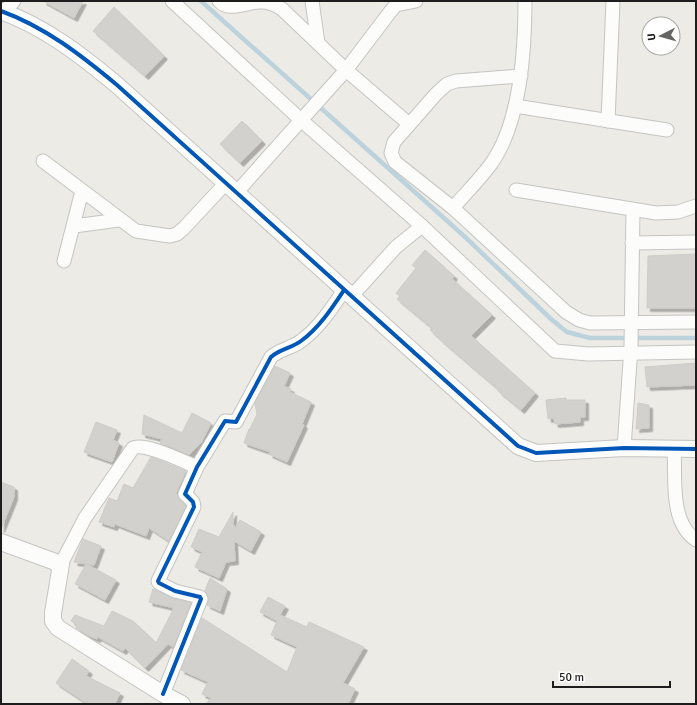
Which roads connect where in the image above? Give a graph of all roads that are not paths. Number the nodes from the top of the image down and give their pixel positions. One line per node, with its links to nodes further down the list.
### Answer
1 (172, 1): 13 (street)
2 (219, 1): 7 (street)
3 (312, 1): 9 (street)
4 (416, 1): 10 (street)
5 (525, 1): 11 (street)
6 (613, 1): 14 (street)
7 (286, 5): 9 (street)
8 (6, 8): 18 (street)
9 (318, 44): 10 (street)
10 (346, 70): 13 (street); 15 (street)
11 (521, 76): 12 (street); 15 (street)
12 (515, 106): 14 (street); 22 (street)
13 (305, 116): 18 (street); 26 (street)
14 (608, 121): 16 (street)
15 (409, 124): 22 (street)
16 (667, 130)
17 (43, 161): 20 (street)
18 (230, 188): 24 (street); 30 (street)
19 (516, 190): 23 (street)
20 (82, 191): 24 (street); 25 (street)
21 (696, 206): 23 (street)
22 (453, 208): 32 (street)
23 (633, 210): 28 (street)
24 (119, 220): 25 (street)
25 (74, 226): 29 (street)
26 (422, 226): 30 (street); 33 (street)
27 (696, 242): 28 (street)
28 (632, 243): 32 (street)
29 (64, 261)
30 (348, 294): 35 (street); 38 (street)
31 (696, 322): 32 (street)
32 (631, 326): 33 (street)
33 (631, 349): 34 (street); 35 (street)
34 (696, 352)
35 (624, 448): 36 (street)
36 (674, 449): 37 (street); 39 (street)
37 (696, 449)
38 (197, 467): 41 (street); 42 (street)
39 (696, 540)
40 (1, 542): 41 (street)
41 (61, 564): 42 (street)
42 (163, 694): 43 (street)
43 (182, 704)

